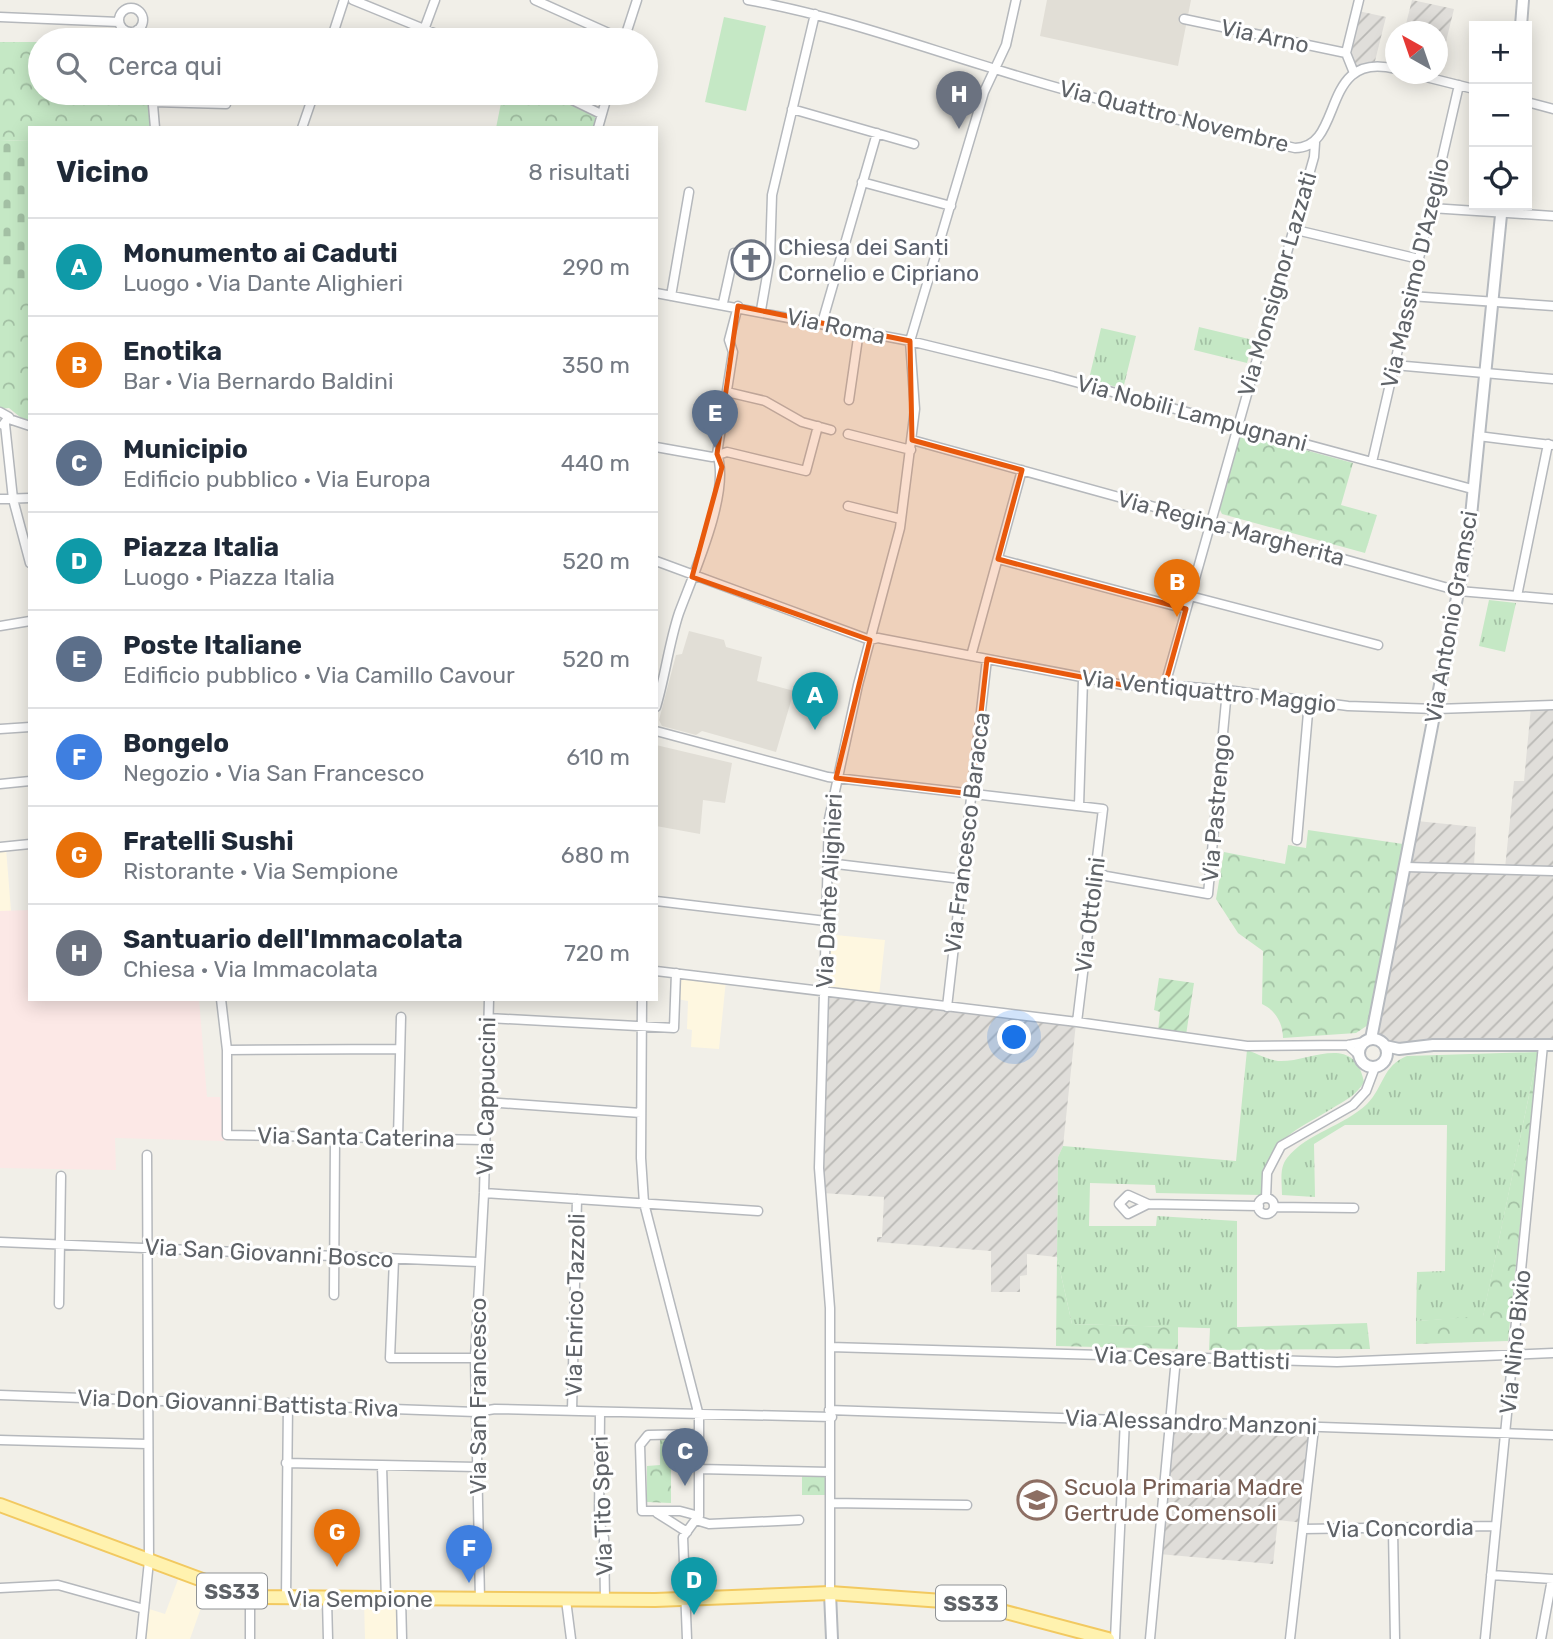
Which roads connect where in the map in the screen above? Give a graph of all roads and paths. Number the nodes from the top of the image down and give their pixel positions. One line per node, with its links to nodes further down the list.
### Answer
1 (123, 0): 11 (street)
2 (344, 0): 20 (street)
3 (353, 0): 17 (street)
4 (435, 0): 17 (street)
5 (535, 0): 21 (street)
6 (637, 0): 22 (street)
7 (748, 0): 12 (street, Via Quattro Novembre)
8 (1016, 0): 25 (street)
9 (1359, 0): 23 (street)
10 (1523, 0): 15 (street)
11 (126, 9): 16 (street); 19 (street)
12 (815, 14): 25 (street, Via Quattro Novembre); 36 (street)
13 (0, 18): 16 (street)
14 (1184, 19): 23 (street, Via Arno)
15 (1521, 21)
16 (119, 22): 18 (street)
17 (425, 27)
18 (124, 28)
19 (138, 28)
20 (335, 28)
21 (597, 28)
22 (628, 28)
23 (1346, 53): 26 (street)
24 (1385, 68): 26 (street)
25 (994, 69): 42 (street, Via Quattro Novembre); 46 (street)
26 (1354, 73): 42 (street, Via Quattro Novembre)
27 (1448, 82): 28 (street)
28 (1459, 85): 29 (street); 47 (street, Via Massimo D'Azeglio)
29 (1469, 88)
30 (1532, 103): 35 (street)
31 (153, 105): 38 (street)
32 (310, 105): 39 (street)
33 (583, 105): 37 (street)
34 (604, 105): 37 (street)
35 (1553, 109)
36 (792, 110): 41 (street); 62 (street)
37 (601, 114): 40 (street)
38 (155, 126)
39 (303, 126)
40 (598, 126)
41 (877, 133): 43 (street); 44 (street)
42 (1315, 143): 52 (street, Via Monsignor Lazzati)
43 (914, 144)
44 (862, 182): 46 (street); 63 (street)
45 (690, 191): 56 (street)
46 (951, 205): 65 (street)
47 (1430, 208): 48 (street); 54 (street, Via Massimo D'Azeglio)
48 (1469, 209)
49 (1501, 210): 58 (street, Via Antonio Gramsci)
50 (1508, 210): 51 (street)
51 (1553, 216)
52 (1292, 229): 54 (street); 73 (street, Via Monsignor Lazzati)
53 (734, 253): 59 (street)
54 (1419, 259): 57 (street, Via Massimo D'Azeglio)
55 (658, 293): 56 (street, Via Roma)
56 (671, 296): 59 (street, Via Roma)
57 (1410, 296): 58 (street); 66 (street, Via Massimo D'Azeglio)
58 (1492, 301): 61 (street); 67 (street, Via Antonio Gramsci)
59 (723, 303): 60 (street, Via Roma)
60 (738, 306): 62 (street, Via Roma); 69 (street)
61 (1553, 306)
62 (761, 310): 63 (street, Via Roma)
63 (822, 323): 64 (street, Via Roma)
64 (859, 331): 65 (street, Via Roma); 70 (street)
65 (910, 341): 73 (street, Via Nobili Lampugnani); 79 (street, Via Dante Alighieri)
66 (1394, 365): 67 (street); 84 (street, Via Massimo D'Azeglio)
67 (1484, 373): 68 (street); 78 (street, Via Antonio Gramsci)
68 (1553, 379)
69 (727, 392): 75 (street); 83 (street)
70 (849, 400)
71 (0, 412): 72 (street)
72 (5, 422): 74 (street); 89 (street)
73 (1237, 425): 84 (street, Via Nobili Lampugnani); 92 (street, Via Monsignor Lazzati)
74 (28, 426)
75 (818, 426): 76 (street); 83 (street)
76 (831, 430)
77 (848, 434): 82 (street)
78 (1478, 436): 80 (street); 86 (street, Via Antonio Gramsci)
79 (912, 440): 82 (street, Via Dante Alighieri); 85 (street, Via Regina Margherita)
80 (1550, 445): 99 (street)
81 (658, 447): 83 (street)
82 (911, 450): 91 (street, Via Dante Alighieri)
83 (717, 454): 96 (street)
84 (1372, 461): 86 (street, Via Nobili Lampugnani)
85 (1022, 470): 92 (street, Via Regina Margherita); 94 (street)
86 (1472, 489): 97 (street, Via Antonio Gramsci)
87 (28, 498): 89 (street)
88 (0, 499): 89 (street)
89 (13, 499): 93 (street)
90 (848, 506): 91 (street)
91 (901, 519): 104 (street, Via Dante Alighieri)
92 (1210, 522): 97 (street, Via Regina Margherita); 98 (street, Via Monsignor Lazzati)
93 (28, 555)
94 (998, 559): 101 (street); 106 (street)
95 (658, 562): 96 (street, Via Ventiquattro Maggio)
96 (692, 577): 104 (street, Via Ventiquattro Maggio); 108 (street)
97 (1459, 591): 99 (street, Via Regina Margherita); 115 (street, Via Antonio Gramsci)
98 (1190, 596): 101 (street, Via Monsignor Lazzati); 105 (street)
99 (1517, 596): 100 (street, Via Regina Margherita)
100 (1553, 600)
101 (1186, 609): 110 (street, Via Monsignor Lazzati)
102 (28, 621): 103 (street)
103 (0, 626)
104 (870, 640): 106 (street, Via Ventiquattro Maggio); 119 (street, Via Dante Alighieri)
105 (1378, 645)
106 (971, 656): 107 (street, Via Ventiquattro Maggio)
107 (987, 659): 109 (street, Via Ventiquattro Maggio); 122 (street, Via Francesco Baracca)
108 (661, 671): 112 (street)
109 (1083, 679): 110 (street, Via Ventiquattro Maggio); 123 (street)
110 (1165, 684): 111 (street, Via Ventiquattro Maggio)
111 (1227, 690): 113 (street, Via Ventiquattro Maggio); 129 (street, Via Pastrengo)
112 (658, 693)
113 (1309, 701): 115 (street, Via Ventiquattro Maggio); 124 (street)
114 (1553, 705): 115 (street, Via Ventiquattro Maggio)
115 (1436, 709): 128 (street, Via Antonio Gramsci)
116 (28, 727): 117 (street)
117 (0, 729)
118 (658, 732): 119 (street)
119 (836, 778): 122 (street); 127 (street, Via Dante Alighieri)
120 (28, 781): 121 (street)
121 (0, 784)
122 (972, 794): 123 (street); 131 (street, Via Francesco Baracca)
123 (1079, 806): 129 (street, Via Ottolini)
124 (1297, 840)
125 (28, 844): 126 (street)
126 (0, 847)
127 (828, 863): 131 (street); 133 (street, Via Dante Alighieri)
128 (1406, 867): 130 (street); 146 (street, Via Antonio Gramsci)
129 (1095, 870): 143 (street, Via Ottolini)
130 (1553, 871)
131 (962, 879): 140 (street, Via Francesco Baracca)
132 (658, 901): 133 (street)
133 (825, 921): 136 (street, Via Dante Alighieri)
134 (658, 971): 135 (street)
135 (676, 973): 136 (street); 144 (street)
136 (823, 990): 140 (street); 176 (street, Via Dante Alighieri)
137 (221, 1001): 148 (street)
138 (489, 1001): 142 (street, Via Cappuccini)
139 (642, 1001): 144 (street)
140 (947, 1007): 143 (street)
141 (401, 1017): 149 (street)
142 (488, 1018): 144 (street); 152 (street, Via Cappuccini)
143 (1077, 1022): 145 (street)
144 (640, 1026): 153 (street)
145 (1348, 1045): 146 (street); 150 (street)
146 (1377, 1045): 147 (street); 150 (street); 151 (street)
147 (1548, 1045): 177 (street, Via Nino Bixio)
148 (227, 1049): 149 (street); 154 (street, Via Santa Caterina)
149 (399, 1049): 155 (street)
150 (1359, 1055): 151 (street)
151 (1372, 1066): 160 (street)
152 (486, 1102): 153 (street); 156 (street, Via Cappuccini)
153 (641, 1113): 162 (street)
154 (335, 1137): 155 (street, Via Santa Caterina); 171 (street)
155 (398, 1138): 156 (street, Via Santa Caterina)
156 (485, 1140): 159 (street, Via Cappuccini)
157 (147, 1155): 170 (street)
158 (61, 1176): 169 (street)
159 (484, 1193): 161 (street); 173 (street, Via San Francesco)
160 (1266, 1198): 164 (street); 165 (street)
161 (577, 1199): 162 (street); 184 (street, Via Enrico Tazzoli)
162 (644, 1203): 167 (street); 188 (street)
163 (1148, 1204): 164 (street)
164 (1259, 1206): 165 (street)
165 (1274, 1206): 166 (street)
166 (1354, 1208)
167 (758, 1211)
168 (0, 1242): 169 (street, Via San Giovanni Bosco)
169 (59, 1243): 170 (street, Via San Giovanni Bosco); 175 (street)
170 (148, 1247): 171 (street, Via San Giovanni Bosco); 182 (street)
171 (334, 1257): 172 (street, Via San Giovanni Bosco); 174 (street)
172 (394, 1259): 173 (street, Via San Giovanni Bosco); 180 (street)
173 (478, 1262): 180 (street, Via San Francesco)
174 (334, 1296)
175 (59, 1304)
176 (830, 1349): 179 (street, Via Cesare Battisti); 187 (street, Via Dante Alighieri)
177 (1514, 1353): 178 (street, Via Cesare Battisti); 179 (street, Via Cesare Battisti); 192 (street, Via Nino Bixio)
178 (1553, 1353)
179 (1176, 1358): 190 (street)
180 (475, 1359): 185 (street, Via San Francesco)
181 (0, 1395): 182 (street, Via Don Giovanni Battista Riva)
182 (147, 1399): 183 (street, Via Don Giovanni Battista Riva); 196 (street)
183 (288, 1403): 185 (street, Via Don Giovanni Battista Riva); 197 (street)
184 (572, 1411): 185 (street, Via Don Giovanni Battista Riva); 186 (street, Via Don Giovanni Battista Riva)
185 (476, 1412): 199 (street, Via San Francesco)
186 (600, 1412): 188 (street, Via Don Giovanni Battista Riva); 225 (street, Via Tito Speri)
187 (830, 1413): 188 (street, Via Alessandro Manzoni); 189 (street, Via Alessandro Manzoni); 201 (street, Via Dante Alighieri)
188 (699, 1416): 193 (street)
189 (1125, 1419): 190 (street, Via Alessandro Manzoni); 235 (street)
190 (1169, 1420): 191 (street, Via Alessandro Manzoni); 236 (street)
191 (1314, 1428): 192 (street, Via Alessandro Manzoni); 209 (street)
192 (1505, 1433): 194 (street, Via Alessandro Manzoni); 208 (street, Via Nino Bixio)
193 (698, 1434): 200 (street); 205 (street)
194 (1553, 1435)
195 (0, 1440): 196 (street)
196 (147, 1444): 212 (street)
197 (286, 1463): 198 (street); 220 (street)
198 (382, 1466): 199 (street); 221 (street)
199 (477, 1467): 223 (street, Via San Francesco)
200 (699, 1469): 201 (street); 206 (street)
201 (830, 1472): 202 (street, Via Dante Alighieri)
202 (830, 1503): 204 (street); 216 (street, Via Dante Alighieri)
203 (0, 1505): 212 (main road, Via Sempione / SS33)
204 (967, 1505)
205 (657, 1513): 206 (street); 211 (street)
206 (697, 1518): 207 (street); 211 (street)
207 (799, 1520)
208 (1496, 1526): 210 (street, Via Concordia); 213 (street, Via Nino Bixio)
209 (1303, 1529): 210 (street, Via Concordia); 237 (street)
210 (1393, 1530): 238 (street)
211 (687, 1532): 218 (street)
212 (149, 1561): 217 (main road, Via Sempione / SS33); 226 (street)
213 (1491, 1575): 214 (street); 239 (street, Via Nino Bixio)
214 (1553, 1578): 240 (street)
215 (0, 1588): 226 (street)
216 (830, 1593): 218 (main road, Via Sempione / SS33); 233 (street); 234 (main road, Via Sempione / SS33)
217 (250, 1595): 220 (main road, Via Sempione / SS33); 228 (street)
218 (684, 1597): 225 (main road, Via Sempione / SS33); 232 (street)
219 (401, 1598): 221 (main road, Via Sempione / SS33); 223 (main road, Via Sempione / SS33); 230 (street)
220 (286, 1599): 222 (main road, Via Sempione / SS33)
221 (386, 1599): 222 (main road, Via Sempione / SS33)
222 (327, 1600): 229 (street)
223 (480, 1600): 224 (main road, Via Sempione / SS33)
224 (566, 1600): 225 (main road, Via Sempione / SS33); 231 (street)
225 (605, 1600)
226 (144, 1609): 227 (street)
227 (141, 1639)
228 (250, 1639)
229 (328, 1639)
230 (402, 1639)
231 (571, 1639)
232 (687, 1639)
233 (832, 1639)
234 (1108, 1639)
235 (1115, 1639)
236 (1150, 1639)
237 (1290, 1639)
238 (1395, 1639)
239 (1485, 1639)
240 (1541, 1639)

